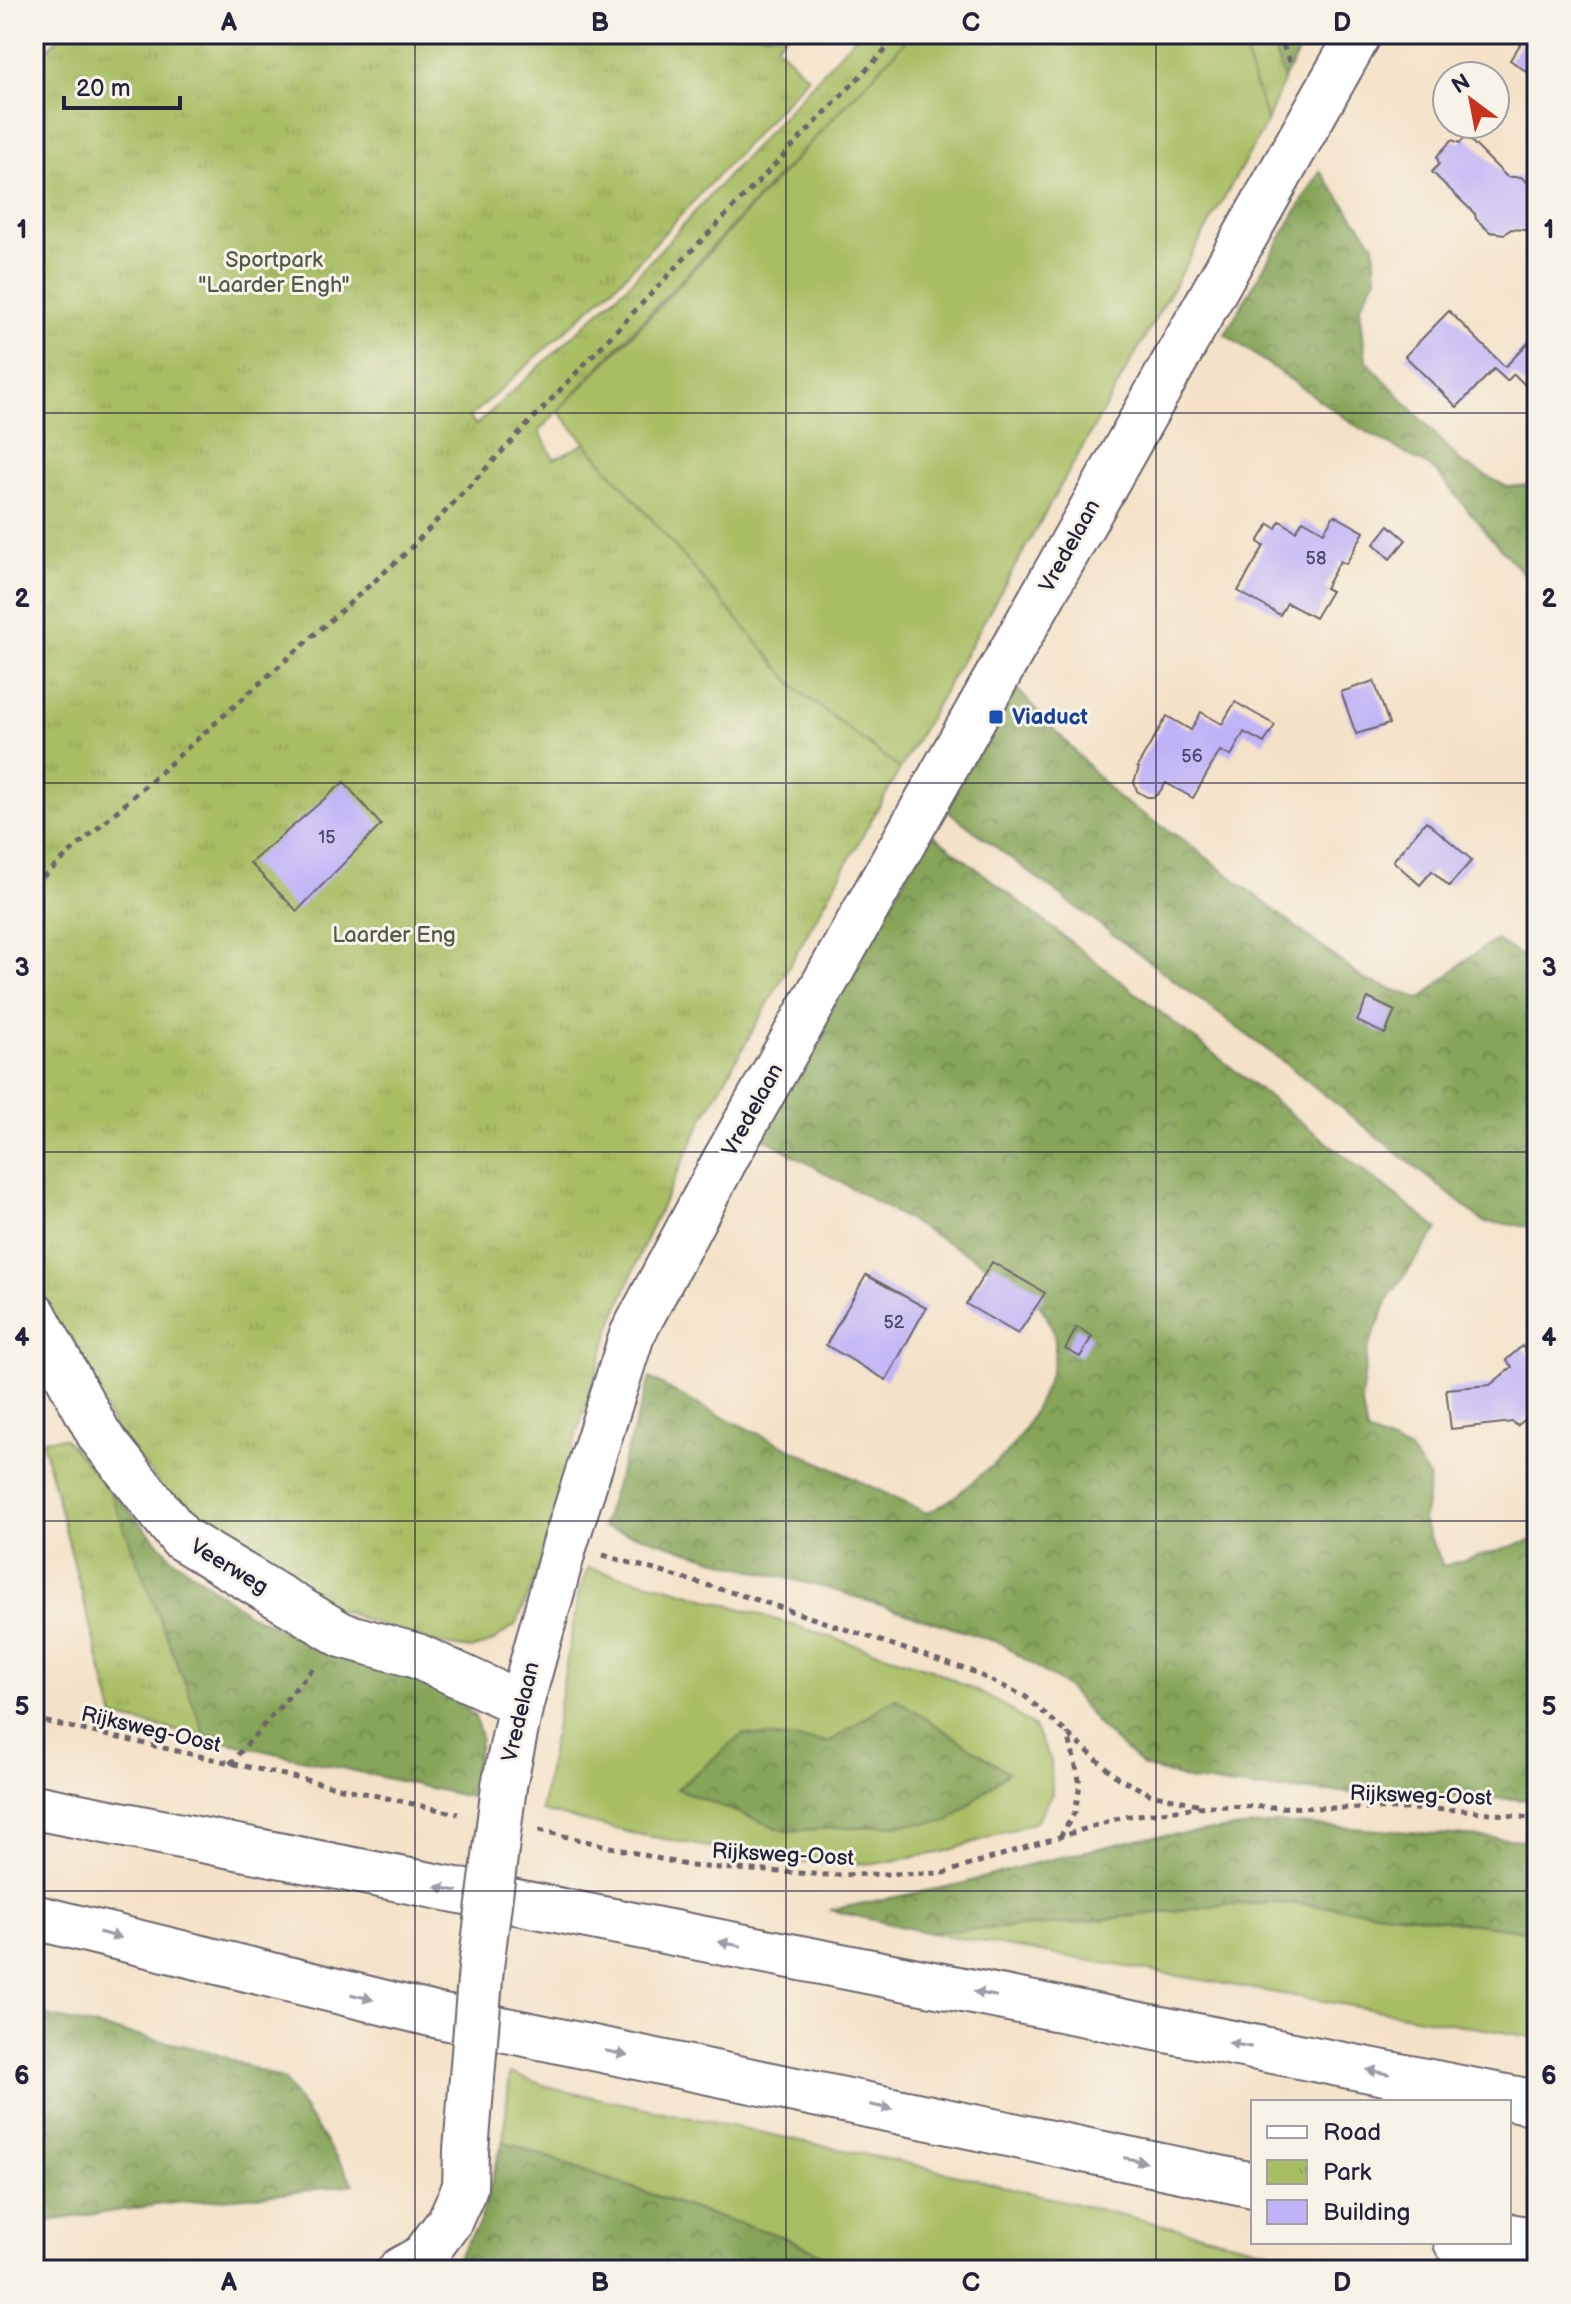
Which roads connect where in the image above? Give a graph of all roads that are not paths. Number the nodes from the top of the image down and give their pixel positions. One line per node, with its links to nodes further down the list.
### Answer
1 (1359, 34): 3 (main road, Vredelaan)
2 (34, 1314): 3 (main road, Veerweg)
3 (521, 1704): 11 (main road, Vredelaan, bridge)
4 (34, 1807): 6 (main road, one-way to 4)
5 (34, 1917): 7 (main road, one-way to 7)
6 (1537, 2103)
7 (1251, 2185)
8 (1511, 2236): 9 (main road)
9 (1537, 2241)
10 (1460, 2244): 12 (main road)
11 (420, 2266)
12 (1517, 2270)

